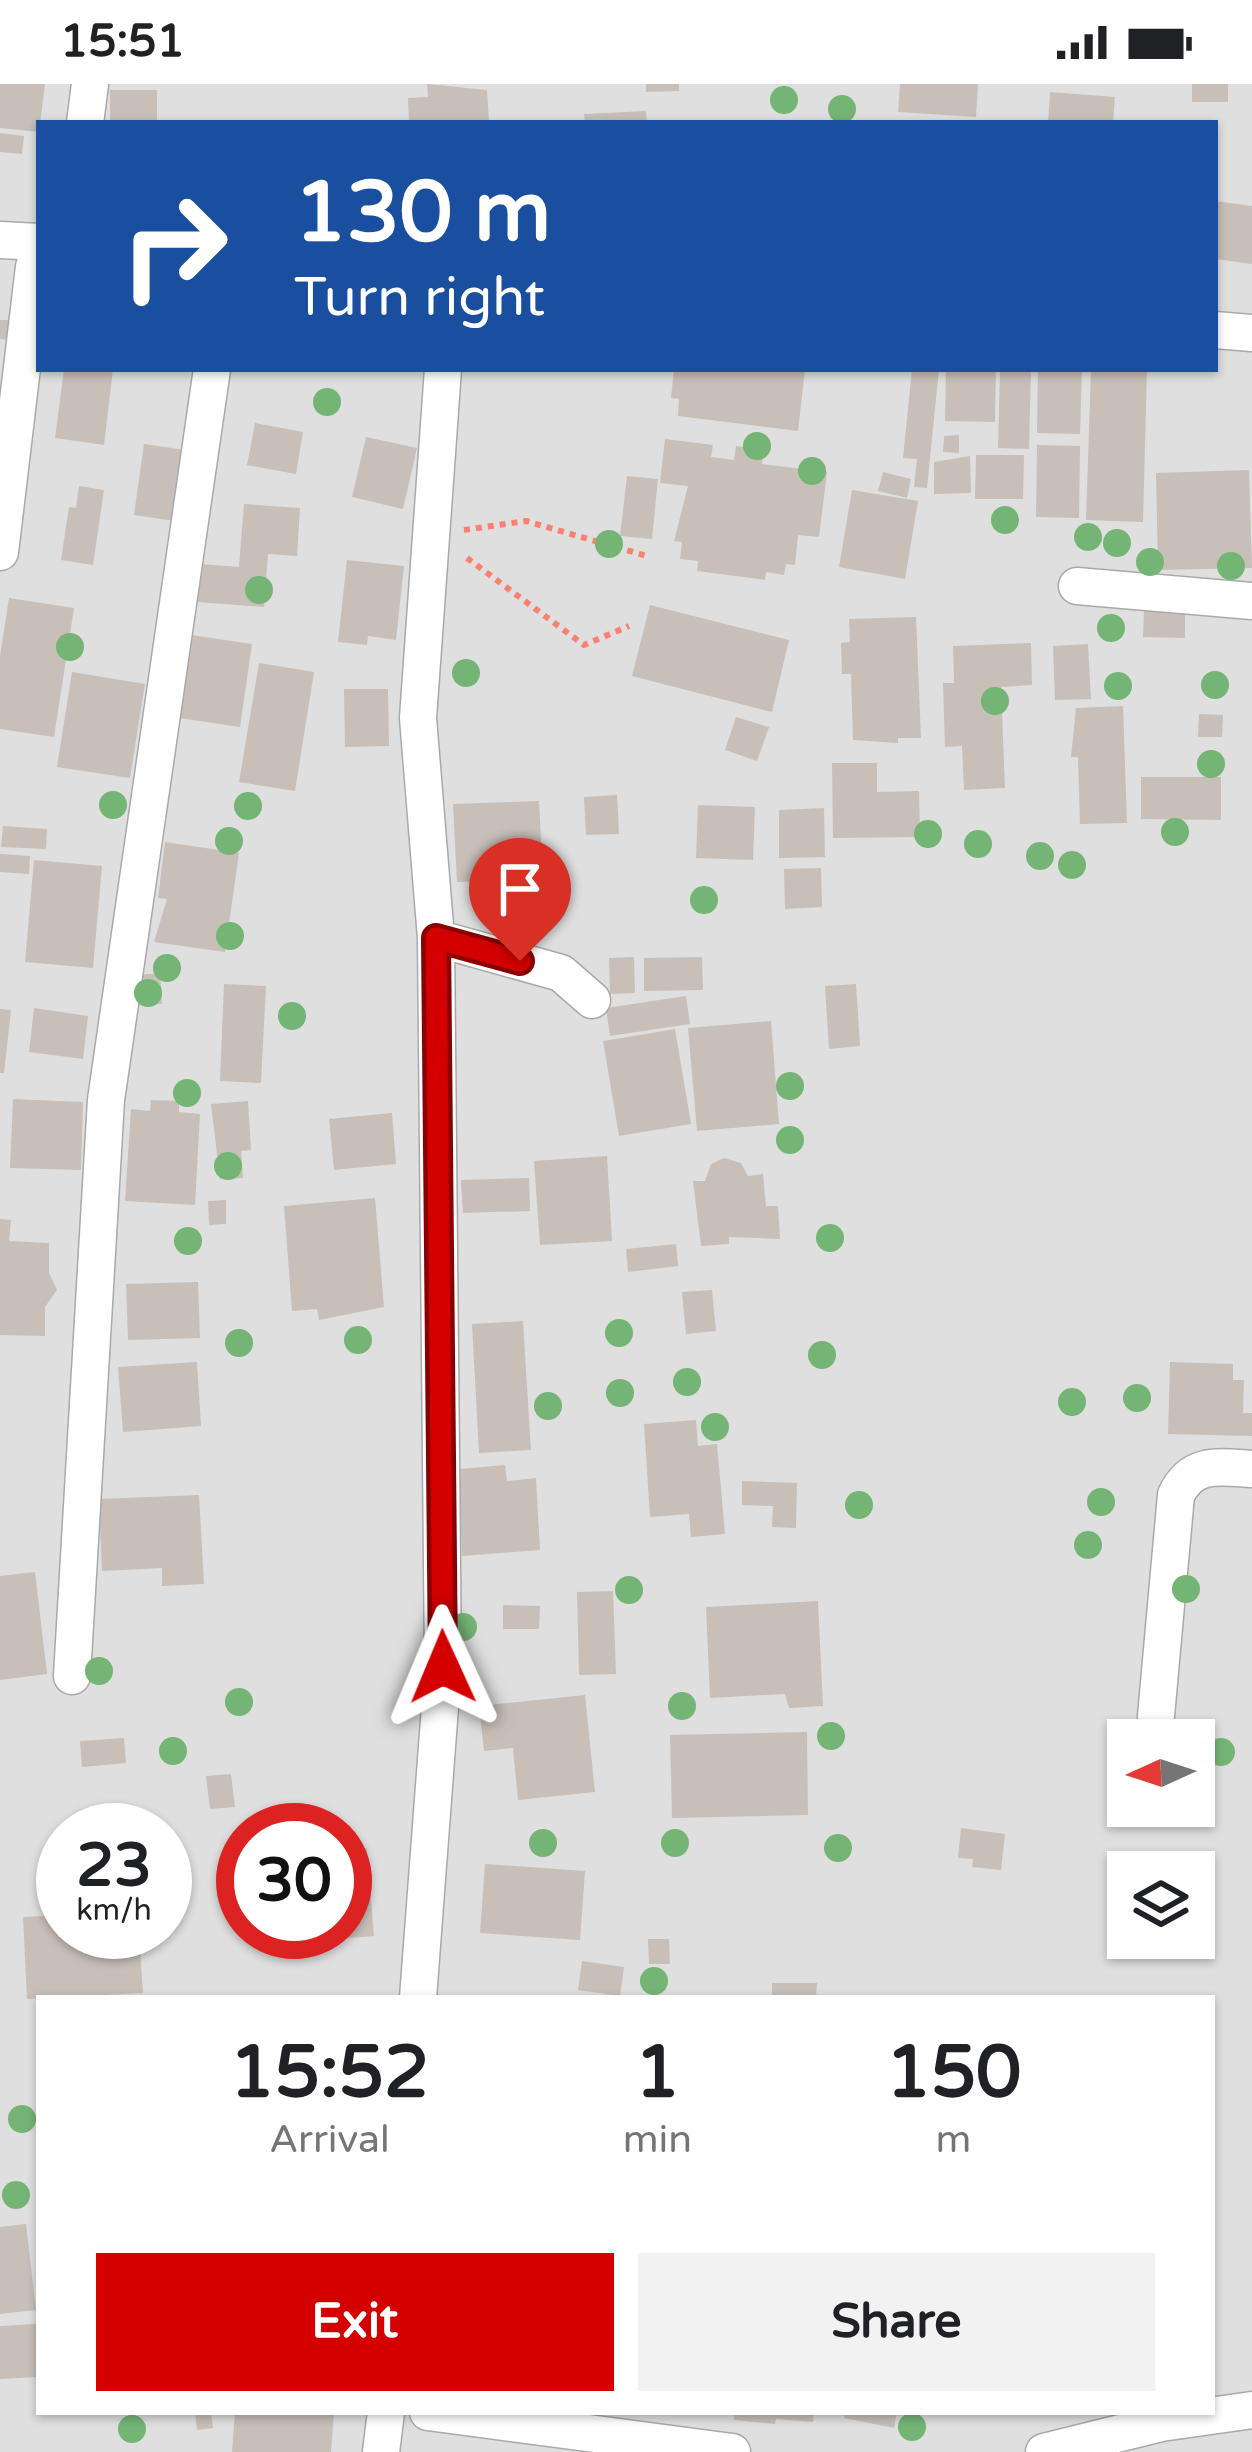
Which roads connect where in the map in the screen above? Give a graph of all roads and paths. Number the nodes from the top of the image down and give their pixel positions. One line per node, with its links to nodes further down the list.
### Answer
1 (90, 84): 2 (street)
2 (85, 120)
3 (0, 240): 4 (street)
4 (36, 242)
5 (36, 265): 11 (street)
6 (1218, 330): 7 (street)
7 (1252, 333)
8 (212, 372): 19 (street)
9 (443, 372): 10 (street)
10 (436, 534): 12 (path); 15 (path); 16 (street)
11 (0, 552)
12 (647, 556)
13 (1077, 586): 14 (street)
14 (1252, 601)
15 (629, 626)
16 (436, 938): 17 (street); 21 (street)
17 (592, 1000)
18 (1252, 1469): 20 (street)
19 (72, 1676)
20 (1156, 1716)
21 (418, 1995)
22 (1252, 2410): 27 (street)
23 (386, 2415): 25 (street)
24 (451, 2415): 26 (street)
25 (381, 2452)
26 (732, 2452)
27 (1044, 2452)

